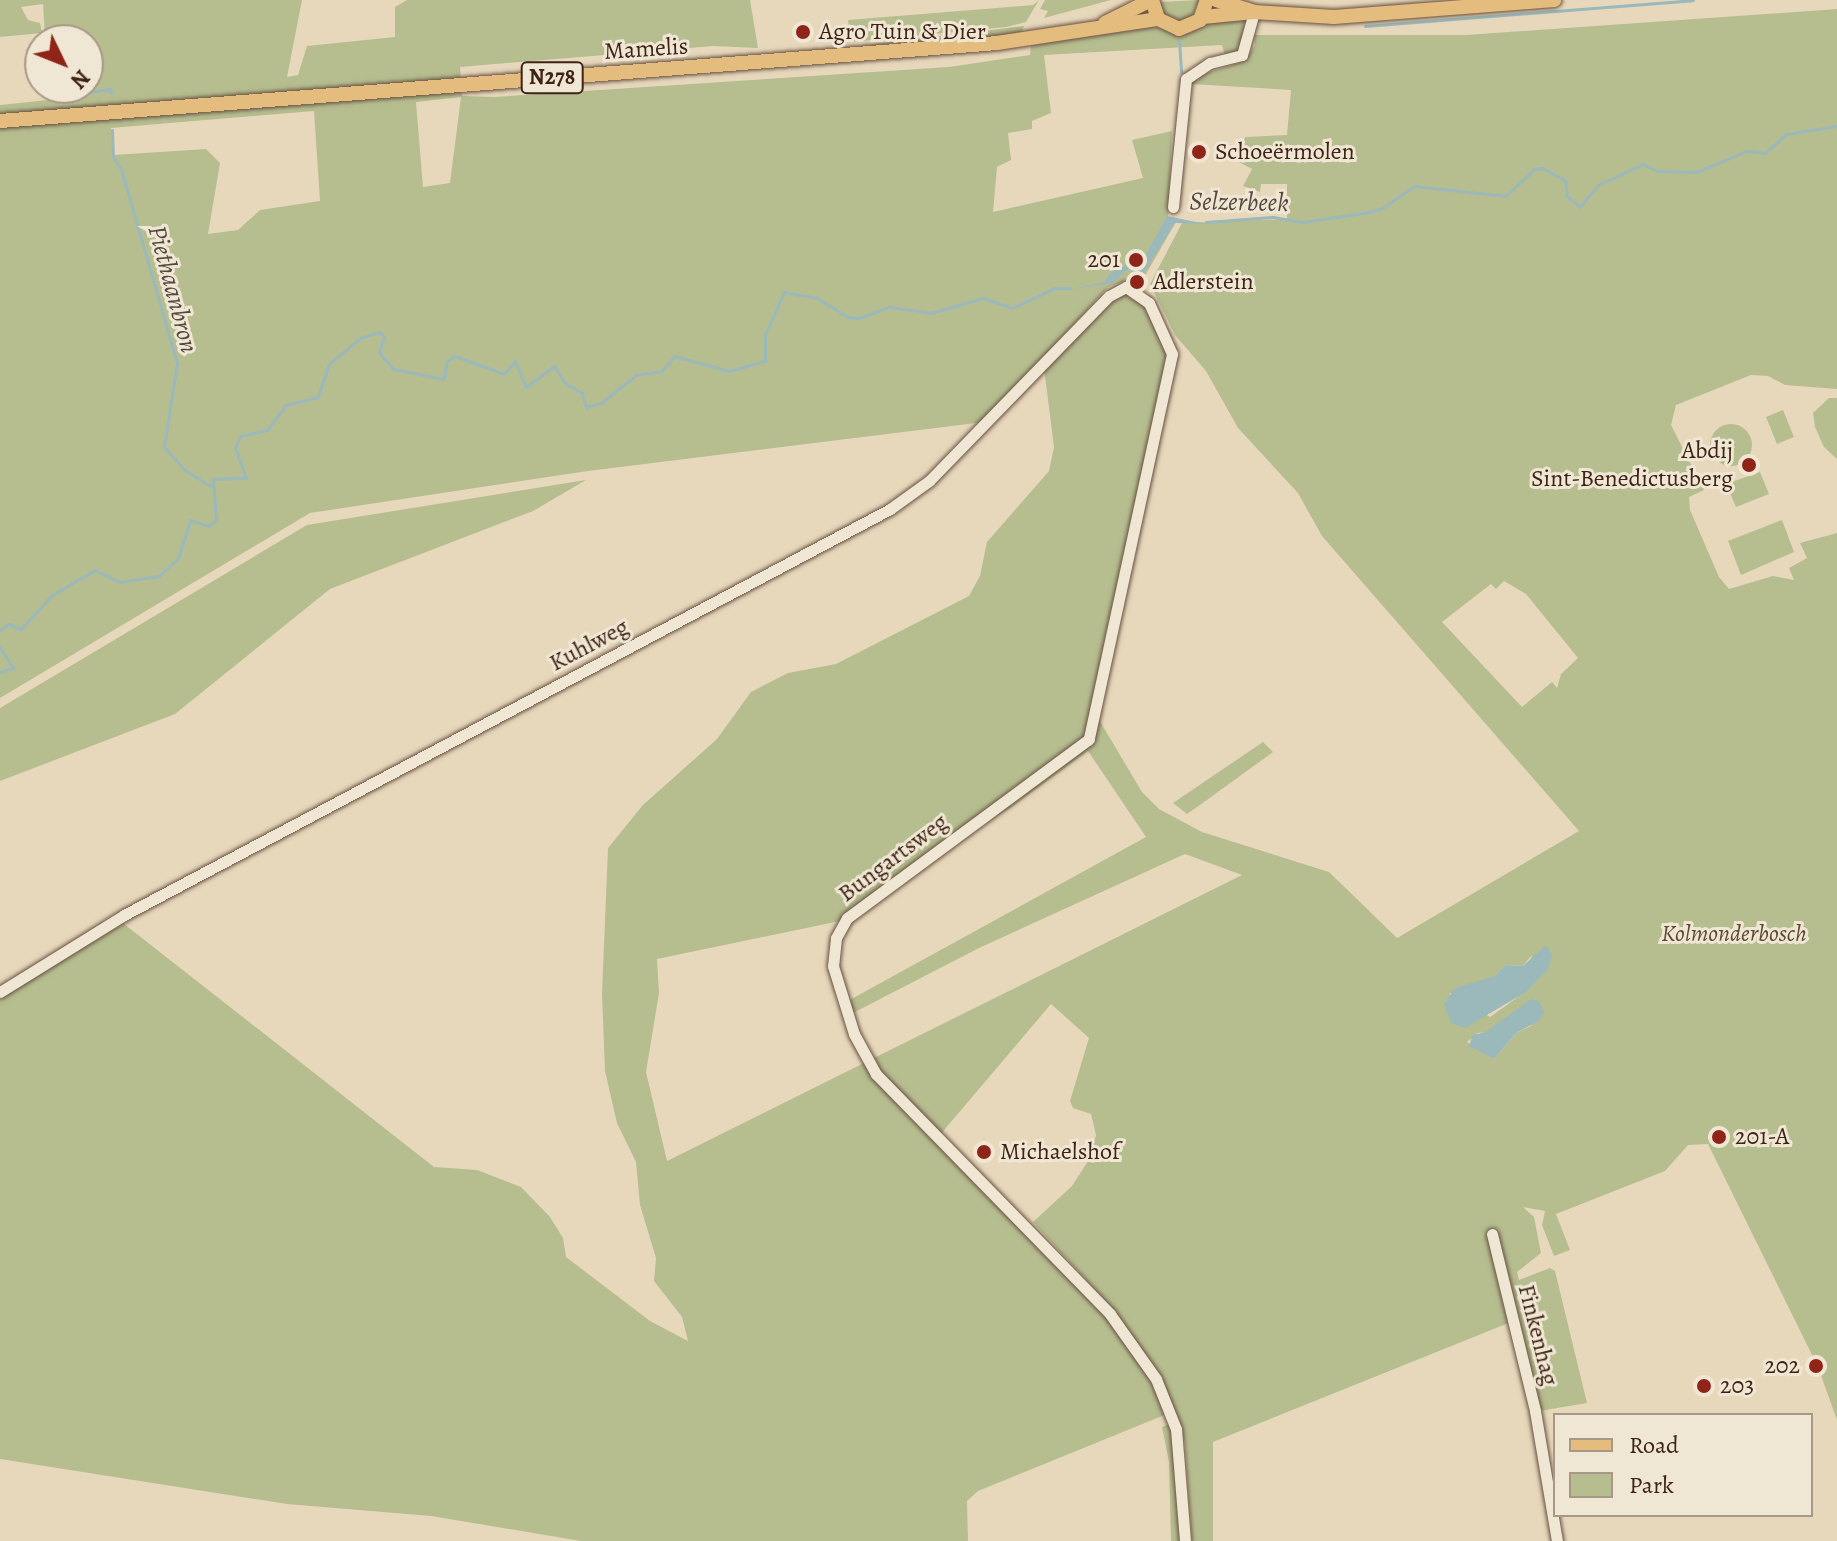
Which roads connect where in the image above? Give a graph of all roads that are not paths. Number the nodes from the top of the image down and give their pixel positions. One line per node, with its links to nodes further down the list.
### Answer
1 (1152, 0): 7 (main road, N278); 8 (main road, Mamelis / N278)
2 (1207, 0): 6 (main road)
3 (1216, 0): 5 (main road, N278)
4 (1554, 0): 5 (main road, N278)
5 (1254, 12): 6 (main road, N278); 10 (street)
6 (1203, 17): 7 (main road, N278)
7 (1158, 19): 8 (main road, Mamelis / N278)
8 (1102, 24): 9 (main road, Mamelis / N278)
9 (0, 121)
10 (1173, 207)
11 (1149, 303): 12 (street, Kuhlweg); 14 (street, Bungartsweg)
12 (0, 992)
13 (1492, 1234): 15 (street, Finkenhag)
14 (1185, 1541)
15 (1557, 1541)

